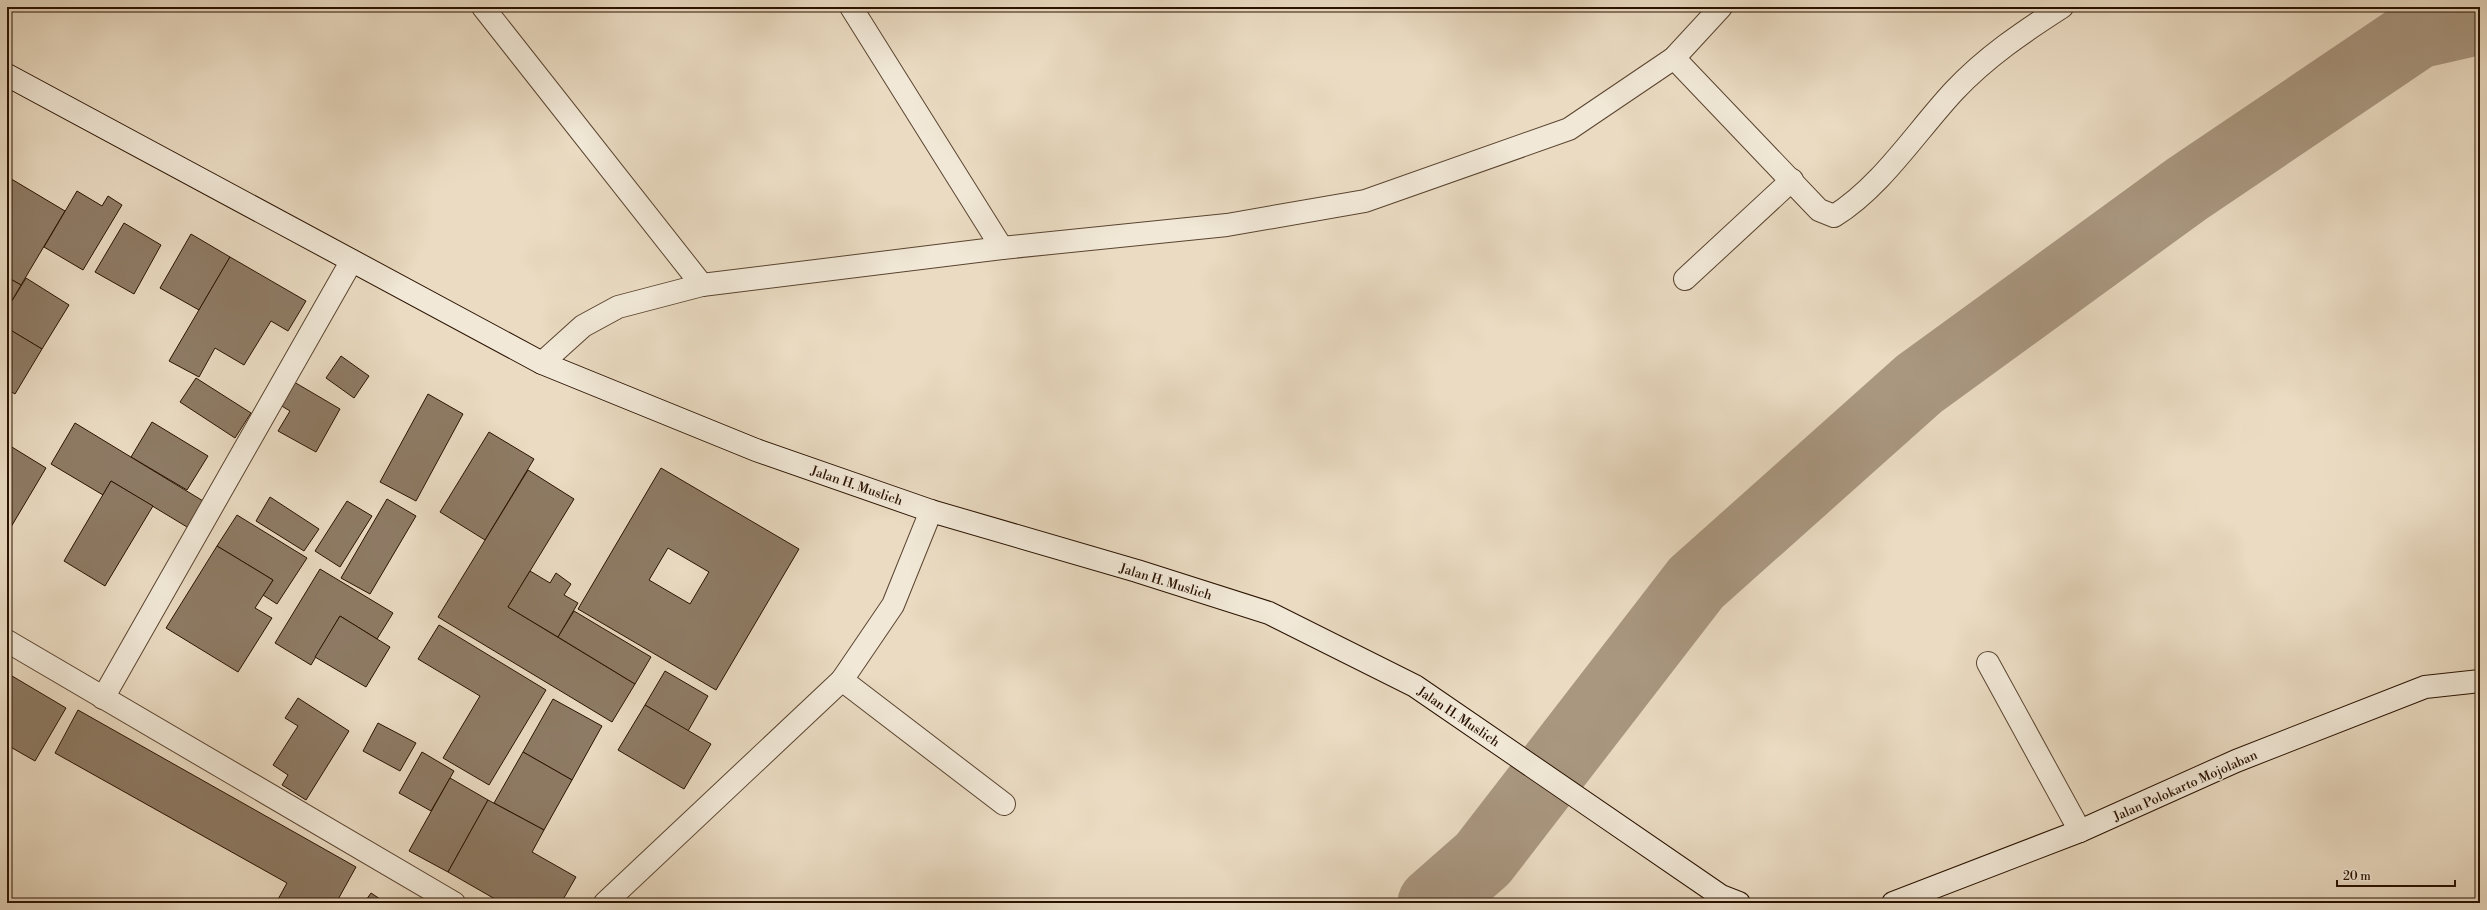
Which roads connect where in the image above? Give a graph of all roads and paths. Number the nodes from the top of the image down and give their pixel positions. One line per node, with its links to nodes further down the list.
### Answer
1 (483, 7): 11 (street)
2 (851, 7): 8 (street)
3 (1720, 7): 5 (street)
4 (2062, 7): 7 (street)
5 (1674, 58): 7 (street); 8 (street)
6 (7, 75): 9 (street, Jalan H. Muslich)
7 (1792, 180): 10 (street)
8 (1002, 248): 11 (street)
9 (351, 262): 12 (street, Jalan H. Muslich); 18 (street)
10 (1686, 279)
11 (702, 285): 12 (street)
12 (542, 364): 13 (street, Jalan H. Muslich)
13 (931, 511): 16 (street); 22 (street, Jalan H. Muslich)
14 (7, 641): 18 (street)
15 (1988, 663): 20 (street)
16 (842, 680): 19 (street); 24 (street)
17 (2480, 681): 20 (street, Jalan Polokarto Mojolaban)
18 (103, 698): 23 (street)
19 (1004, 804)
20 (2080, 831): 21 (street, Jalan Polokarto Mojolaban)
21 (1936, 895): 25 (street, Jalan Polokarto Mojolaban)
22 (1730, 900)
23 (454, 903)
24 (605, 903)
25 (1893, 903)

